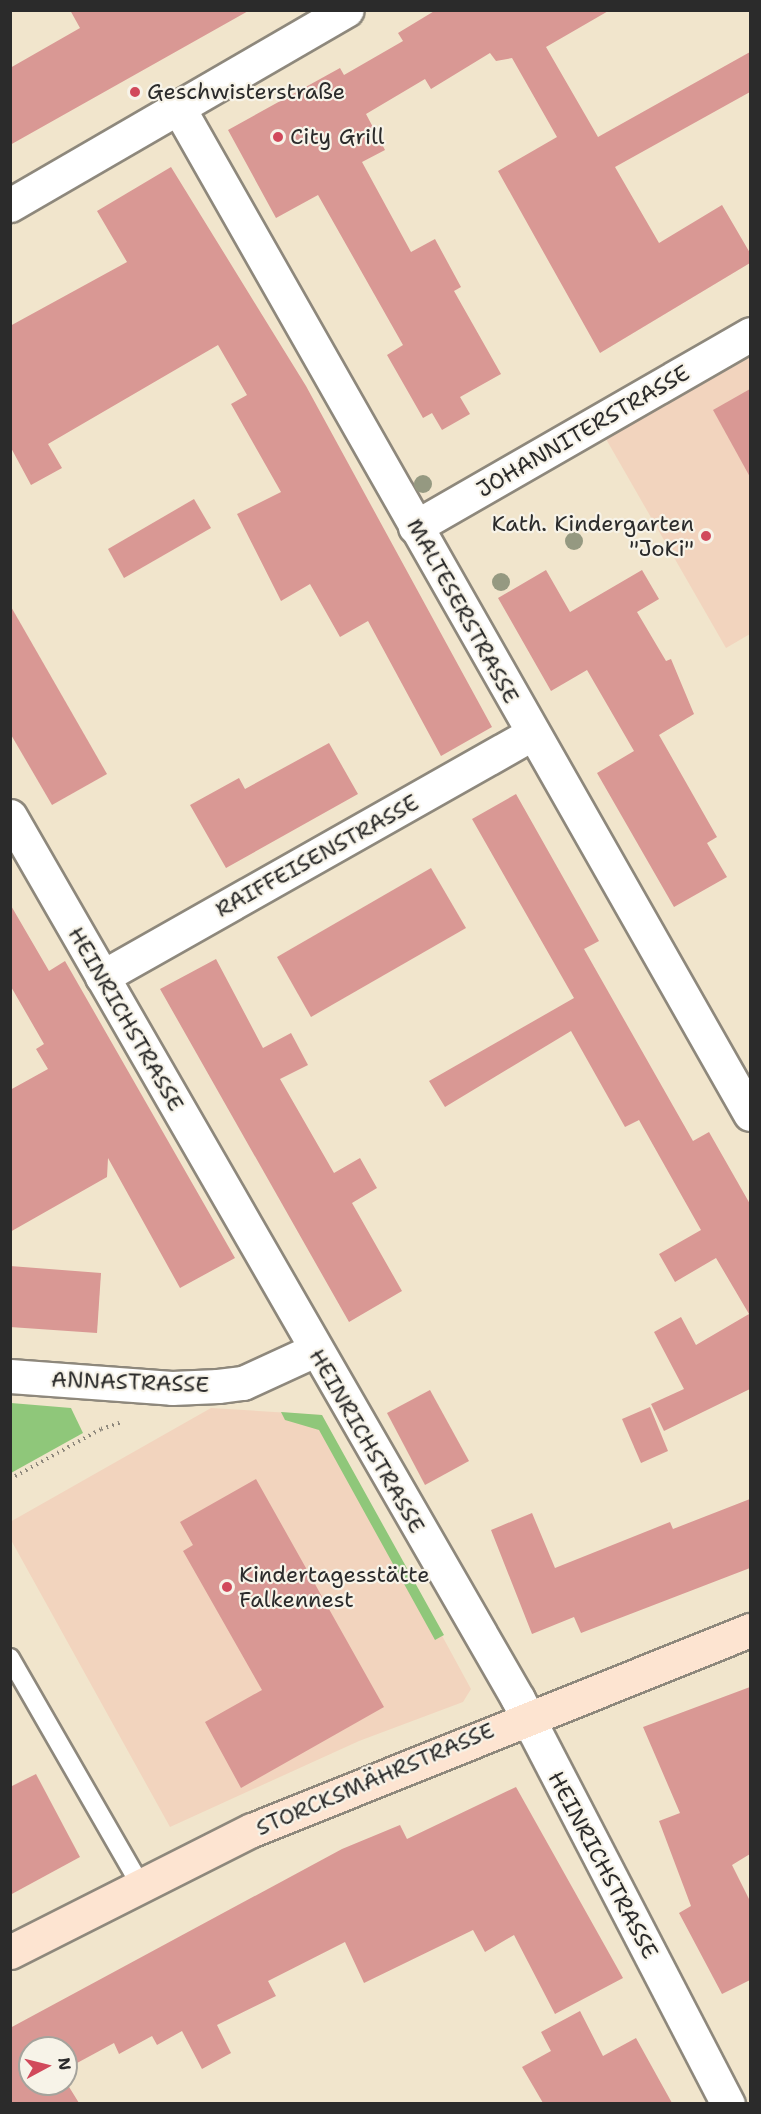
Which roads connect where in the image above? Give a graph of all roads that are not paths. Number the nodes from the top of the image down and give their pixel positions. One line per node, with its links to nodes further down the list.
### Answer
1 (347, 10): 2 (street)
2 (178, 107): 3 (street); 5 (street, MALTESERSTRASSE)
3 (10, 205)
4 (750, 334): 5 (street, JOHANNITERSTRASSE)
5 (415, 527): 6 (street, MALTESERSTRASSE)
6 (532, 734): 8 (street, RAIFFEISENSTRASSE); 9 (street, MALTESERSTRASSE)
7 (10, 816): 8 (street, HEINRICHSTRASSE)
8 (102, 977): 10 (street, HEINRICHSTRASSE)
9 (750, 1114)
10 (315, 1350): 11 (street, ANNASTRASSE); 14 (street, HEINRICHSTRASSE)
11 (10, 1376)
12 (750, 1630): 14 (main road, STORCKSMÄHRSTRASSE)
13 (10, 1658): 15 (lane)
14 (526, 1716): 15 (main road, STORCKSMÄHRSTRASSE); 17 (street, HEINRICHSTRASSE)
15 (139, 1882): 16 (main road, STORCKSMÄHRSTRASSE)
16 (10, 1952)
17 (729, 2103)

